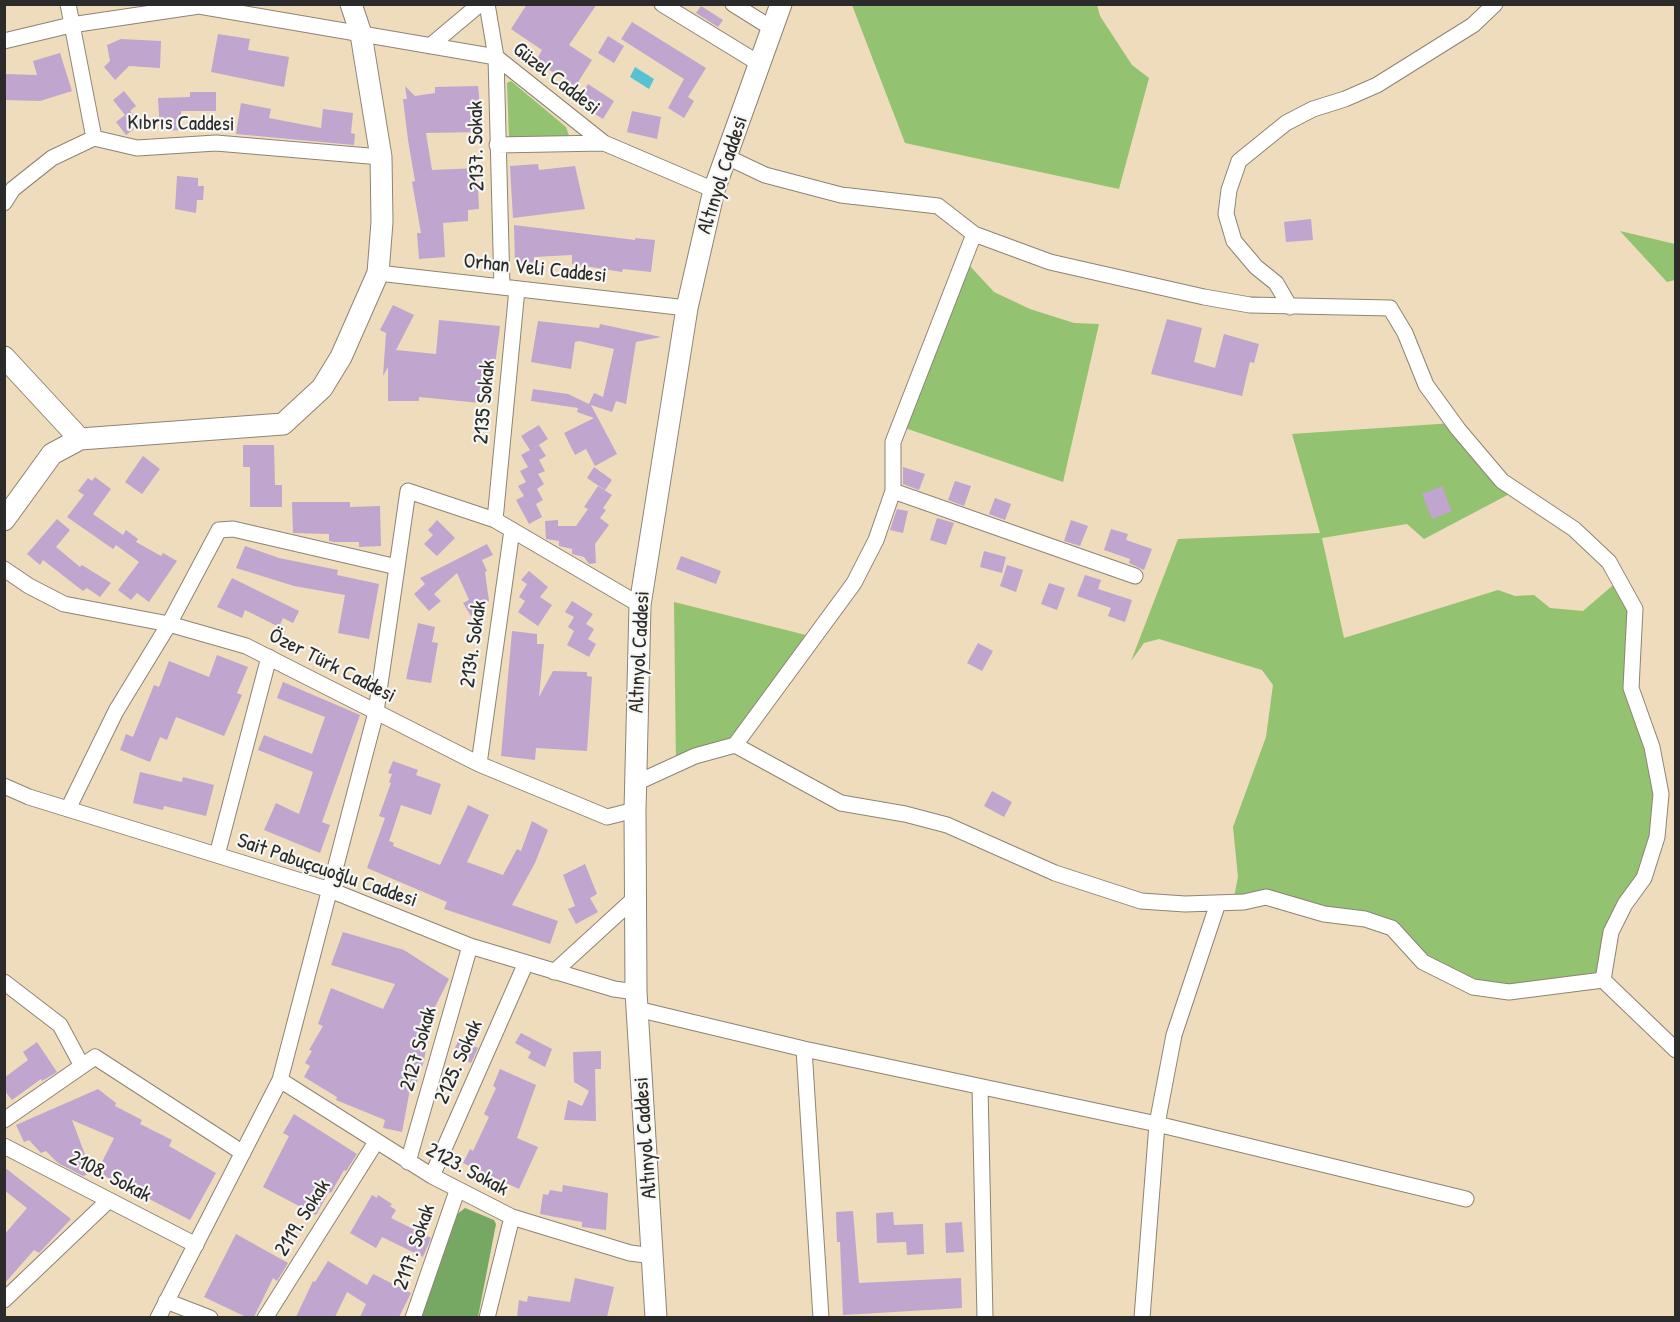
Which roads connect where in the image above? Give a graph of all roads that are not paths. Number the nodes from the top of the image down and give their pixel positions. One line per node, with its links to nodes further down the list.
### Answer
1 (68, 4): 10 (street)
2 (351, 4): 12 (main road)
3 (480, 4): 14 (street)
4 (487, 4): 15 (street, 2137. Sokak)
5 (662, 4): 16 (street)
6 (733, 4): 11 (street)
7 (781, 4): 11 (main road, Altınyol Caddesi)
8 (1495, 4): 27 (street)
9 (199, 5): 10 (street, Güzel Caddesi); 12 (street, Güzel Caddesi)
10 (71, 26): 13 (street, Güzel Caddesi); 17 (street)
11 (773, 29): 16 (main road, Altınyol Caddesi)
12 (361, 34): 14 (street, Güzel Caddesi); 20 (main road)
13 (4, 41)
14 (430, 46): 15 (street, Güzel Caddesi)
15 (496, 57): 18 (street, Güzel Caddesi); 19 (street, 2137. Sokak)
16 (760, 64): 21 (main road, Altınyol Caddesi)
17 (94, 138): 20 (street, Kıbrıs Caddesi); 23 (street)
18 (604, 143): 19 (street); 22 (street, Güzel Caddesi)
19 (497, 145): 26 (street, 2137. Sokak)
20 (381, 157): 25 (main road)
21 (727, 157): 22 (main road, Altınyol Caddesi); 24 (street)
22 (714, 190): 28 (main road, Altınyol Caddesi)
23 (4, 203)
24 (974, 234): 27 (street); 31 (street)
25 (378, 273): 26 (street, Orhan Veli Caddesi); 30 (main road)
26 (509, 288): 28 (street, Orhan Veli Caddesi); 33 (street, 2135 Sokak)
27 (1290, 307): 55 (street)
28 (687, 308): 38 (main road, Altınyol Caddesi)
29 (4, 357): 30 (main road)
30 (80, 439): 32 (main road)
31 (893, 491): 37 (street); 42 (street)
32 (4, 520)
33 (495, 520): 34 (street); 35 (street)
34 (512, 530): 38 (street); 43 (street, 2134. Sokak)
35 (397, 567): 39 (street); 41 (street)
36 (4, 569): 39 (street, Özer Türk Caddesi)
37 (1135, 576)
38 (640, 604): 44 (main road, Altınyol Caddesi)
39 (169, 624): 40 (street, Özer Türk Caddesi); 46 (street)
40 (269, 657): 41 (street, Özer Türk Caddesi); 48 (street)
41 (376, 712): 43 (street, Özer Türk Caddesi); 49 (street)
42 (735, 745): 44 (street); 51 (street)
43 (479, 764): 47 (street, Özer Türk Caddesi)
44 (636, 783): 47 (main road, Altınyol Caddesi)
45 (4, 786): 46 (street, Sait Pabuçcuoğlu Caddesi)
46 (68, 809): 48 (street, Sait Pabuçcuoğlu Caddesi)
47 (635, 810): 50 (main road, Altınyol Caddesi)
48 (217, 855): 49 (street, Sait Pabuçcuoğlu Caddesi)
49 (330, 890): 52 (street, Sait Pabuçcuoğlu Caddesi); 61 (street)
50 (636, 897): 54 (street); 57 (main road, Altınyol Caddesi)
51 (1218, 903): 55 (street); 64 (street)
52 (470, 946): 53 (street, Sait Pabuçcuoğlu Caddesi); 68 (street, 2127 Sokak)
53 (525, 965): 54 (street, Sait Pabuçcuoğlu Caddesi); 69 (street, 2125. Sokak)
54 (554, 972): 57 (street, Sait Pabuçcuoğlu Caddesi)
55 (1603, 980): 59 (street)
56 (4, 982): 60 (street)
57 (636, 1001): 58 (street, Sait Pabuçcuoğlu Caddesi); 75 (main road, Altınyol Caddesi)
58 (804, 1050): 62 (street, Sait Pabuçcuoğlu Caddesi); 84 (street)
59 (1676, 1050)
60 (82, 1066): 63 (street); 67 (street)
61 (280, 1080): 65 (street, 2123. Sokak); 67 (street)
62 (980, 1086): 64 (street, Sait Pabuçcuoğlu Caddesi); 85 (street)
63 (4, 1120)
64 (1157, 1124): 71 (street, Sait Pabuçcuoğlu Caddesi); 86 (street)
65 (376, 1142): 68 (street, 2123. Sokak); 80 (street, 2119. Sokak)
66 (4, 1146): 72 (street, 2108. Sokak)
67 (243, 1153): 74 (street)
68 (408, 1162): 69 (street, 2123. Sokak)
69 (432, 1176): 70 (street, 2123. Sokak)
70 (457, 1191): 73 (street, 2123. Sokak); 81 (street, 2117. Sokak)
71 (1466, 1198)
72 (109, 1200): 74 (street, 2108. Sokak); 76 (street)
73 (512, 1217): 75 (street, 2123. Sokak); 82 (street)
74 (196, 1245): 77 (street)
75 (653, 1256): 83 (main road, Altınyol Caddesi)
76 (4, 1300)
77 (166, 1301): 78 (street); 79 (street)
78 (158, 1317)
79 (210, 1317)
80 (265, 1317)
81 (413, 1317)
82 (487, 1317)
83 (656, 1317)
84 (821, 1317)
85 (985, 1317)
86 (1142, 1317)

